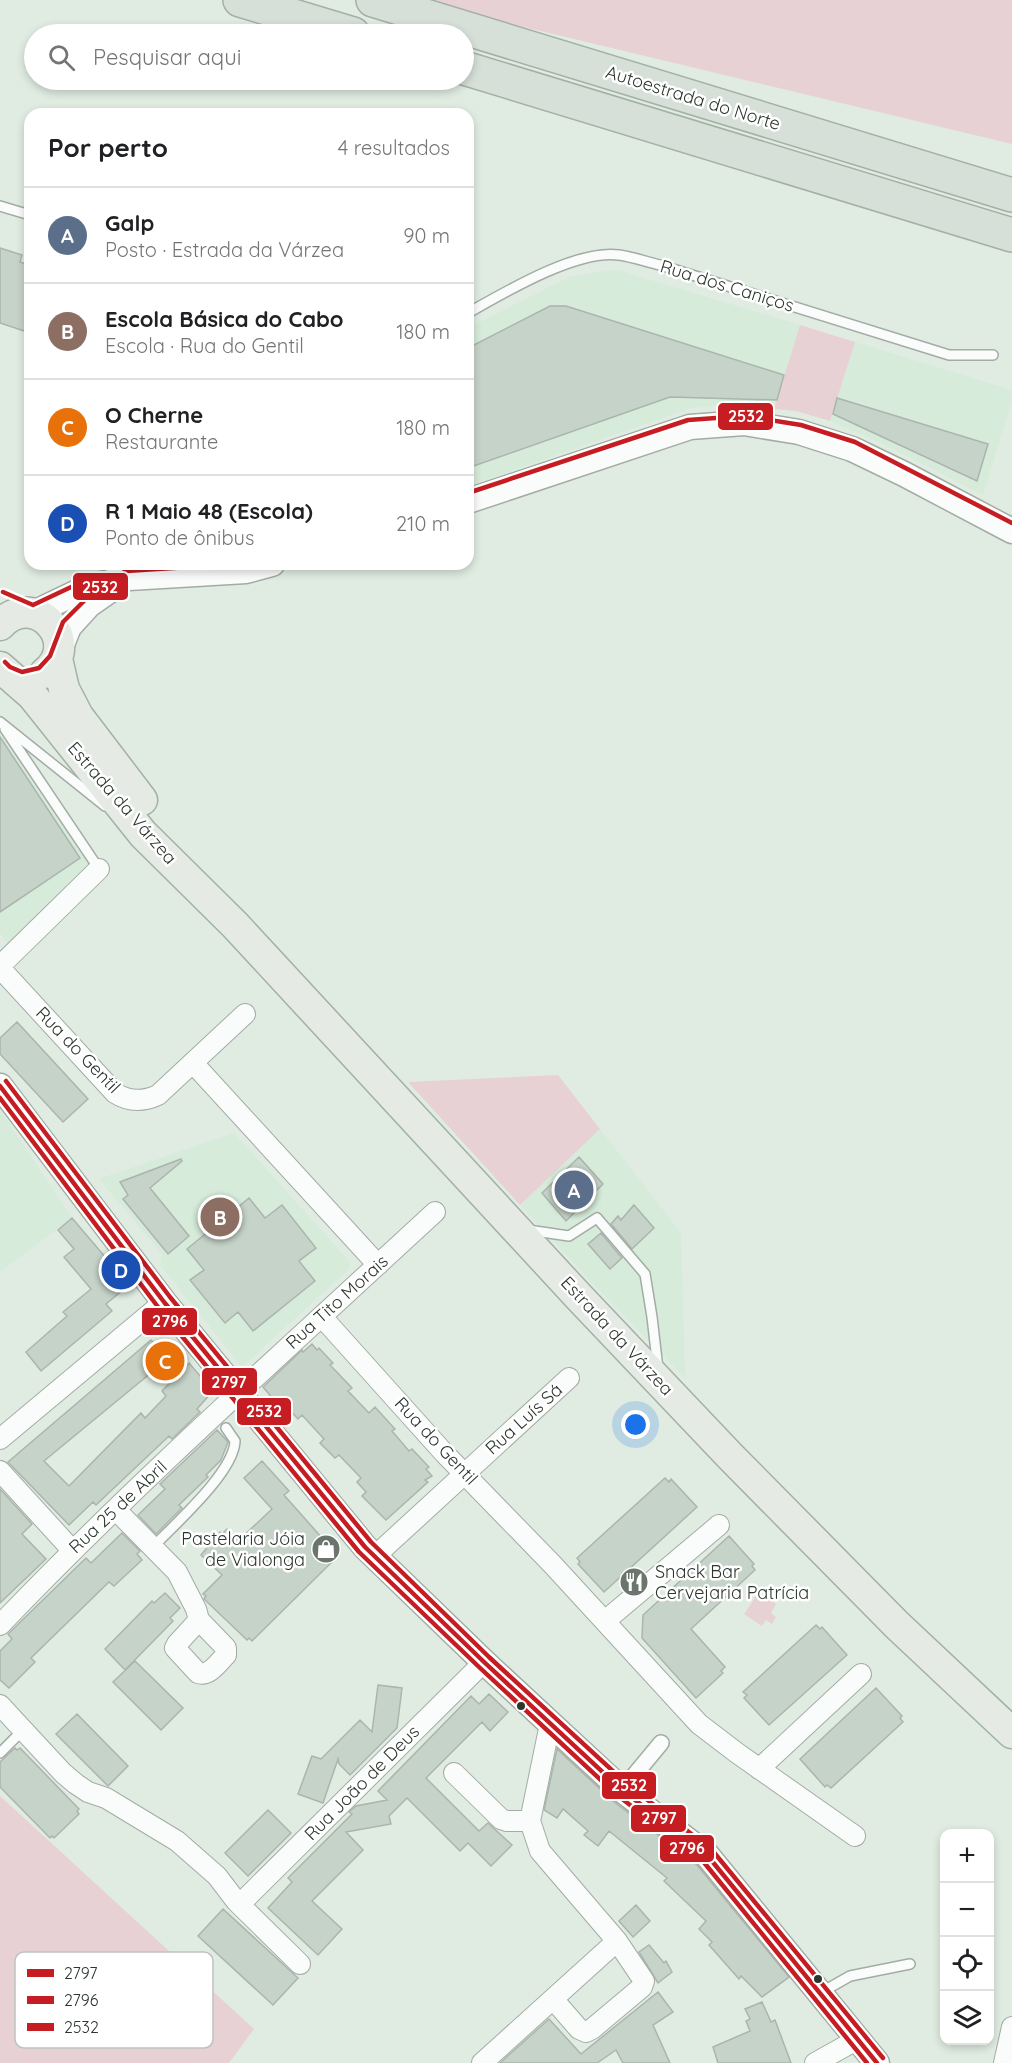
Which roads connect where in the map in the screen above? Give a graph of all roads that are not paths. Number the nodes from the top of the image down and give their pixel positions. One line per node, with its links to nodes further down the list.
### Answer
1 (240, 0): 3 (highway)
2 (373, 0): 4 (highway, Autoestrada do Norte)
3 (320, 24)
4 (452, 24)
5 (474, 31): 7 (highway, Autoestrada do Norte)
6 (474, 71): 10 (highway)
7 (1012, 195)
8 (0, 206): 9 (lane)
9 (24, 213)
10 (1012, 235)
11 (474, 310): 12 (lane, Rua dos Caniços)
12 (993, 355)
13 (474, 499): 14 (street)
14 (1012, 531)
15 (246, 570): 16 (street)
16 (129, 578): 17 (street); 18 (street)
17 (15, 612): 18 (main road, Estrada da Várzea)
18 (58, 656): 19 (main road, Estrada da Várzea); 23 (main road, Estrada da Várzea)
19 (7, 672): 21 (main road, Estrada da Várzea)
20 (0, 722): 21 (lane); 22 (lane)
21 (143, 834): 23 (main road, Estrada da Várzea)
22 (99, 869): 24 (street)
23 (235, 925): 29 (main road, Estrada da Várzea)
24 (0, 967): 26 (street, Rua do Gentil)
25 (245, 1014): 26 (street, Rua do Gentil)
26 (193, 1063): 30 (street)
27 (0, 1086): 31 (street)
28 (435, 1212): 30 (street, Rua Tito Morais)
29 (515, 1227): 34 (main road, Estrada da Várzea); 34 (lane)
30 (378, 1264): 32 (street, Rua Tito Morais)
31 (164, 1302): 35 (street); 37 (street)
32 (322, 1317): 35 (street, Rua Tito Morais); 39 (street, Rua do Gentil)
33 (569, 1378): 39 (street, Rua Luís Sá)
34 (659, 1380): 53 (main road, Estrada da Várzea)
35 (238, 1392): 40 (street, Rua 25 de Abril); 44 (street)
36 (226, 1428): 42 (lane)
37 (0, 1438)
38 (0, 1471): 43 (street)
39 (464, 1473): 44 (street, Rua Luís Sá); 46 (street, Rua do Gentil)
40 (116, 1510): 42 (street); 43 (street, Rua 25 de Abril)
41 (719, 1525): 46 (street)
42 (154, 1546): 45 (street)
43 (72, 1550): 47 (street, Rua 25 de Abril)
44 (374, 1557): 48 (street)
45 (199, 1620)
46 (605, 1621): 56 (street, Rua do Gentil)
47 (0, 1625)
48 (484, 1662): 51 (street); 61 (street, Rua João de Deus)
49 (861, 1674): 56 (street)
50 (0, 1705): 52 (street)
51 (550, 1724): 58 (street); 59 (street)
52 (23, 1730): 55 (lane); 61 (street)
53 (1012, 1733)
54 (662, 1743): 58 (street)
55 (0, 1753)
56 (759, 1769): 60 (street, Rua do Gentil)
57 (454, 1773): 59 (street)
58 (622, 1790): 65 (street)
59 (530, 1821): 62 (street)
60 (855, 1836)
61 (240, 1904): 63 (street)
62 (617, 1941): 66 (street); 66 (street)
63 (300, 1964)
64 (910, 1964): 65 (lane)
65 (821, 1992): 67 (street)
66 (553, 1999): 69 (street)
67 (858, 2038): 70 (street); 71 (street)
68 (1011, 2038): 72 (street)
69 (482, 2063)
70 (815, 2063)
71 (878, 2063)
72 (1004, 2063)

